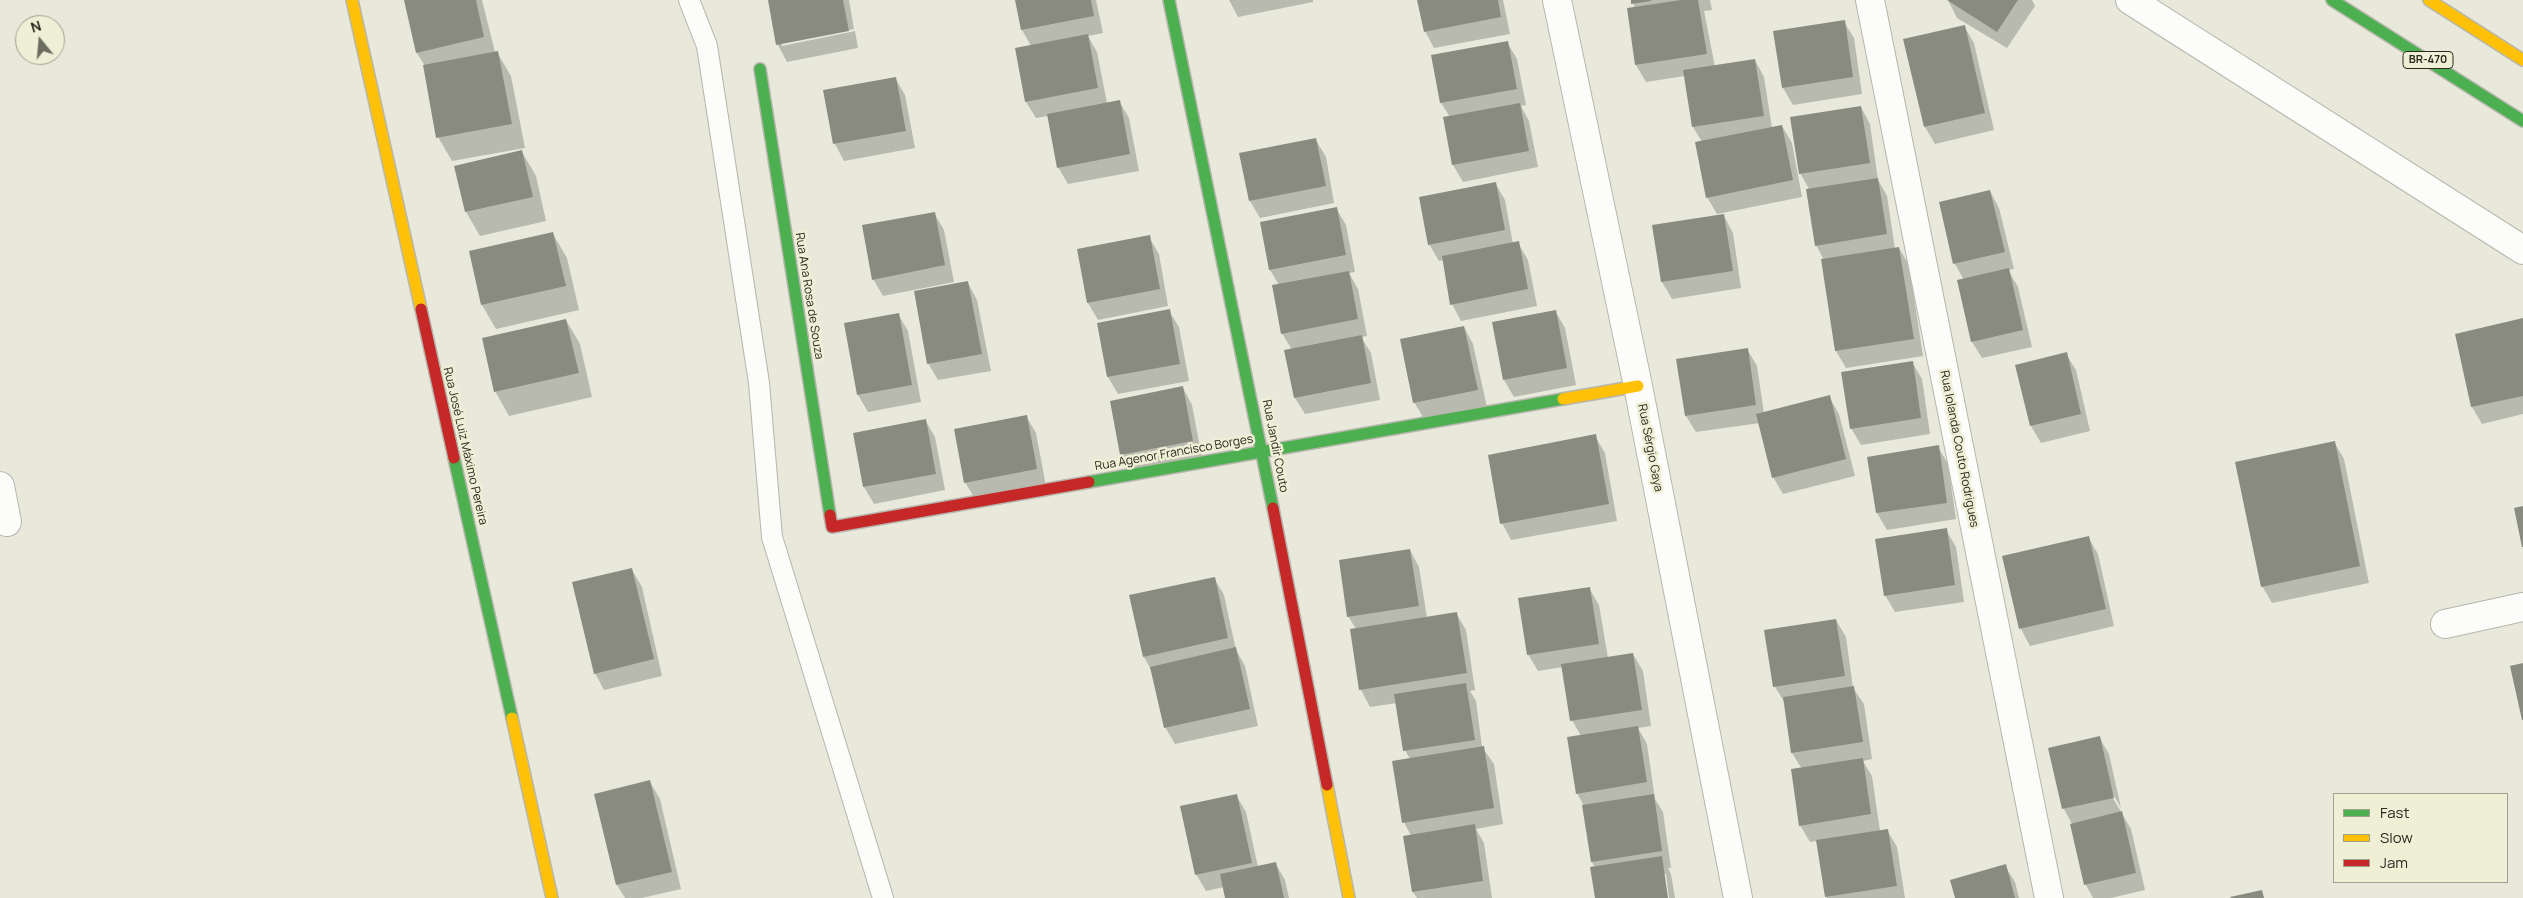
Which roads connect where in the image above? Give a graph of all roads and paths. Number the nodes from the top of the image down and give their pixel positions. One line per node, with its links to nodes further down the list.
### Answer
1 (352, 0): 20 (main road, Rua José Luiz Máximo Pereira)
2 (689, 0): 21 (lane)
3 (1169, 0): 14 (main road, Rua Jandir Couto)
4 (1557, 0): 13 (street, Rua Sérgio Gaya)
5 (1870, 0): 24 (street, Rua Iolanda Couto Rodrigues)
6 (2130, 0): 12 (street)
7 (2332, 0): 11 (main road, BR-470)
8 (2429, 0): 9 (main road)
9 (2523, 60)
10 (760, 69): 17 (main road, Rua Ana Rosa de Souza)
11 (2523, 121)
12 (2523, 250)
13 (1638, 386): 14 (main road, Rua Agenor Francisco Borges); 23 (street, Rua Sérgio Gaya)
14 (1262, 452): 17 (main road, Rua Agenor Francisco Borges); 22 (main road, Rua Jandir Couto)
15 (0, 486): 16 (street)
16 (7, 522)
17 (832, 527)
18 (2523, 607): 19 (street)
19 (2445, 624)
20 (552, 898)
21 (883, 898)
22 (1350, 898)
23 (1738, 898)
24 (2049, 898)

